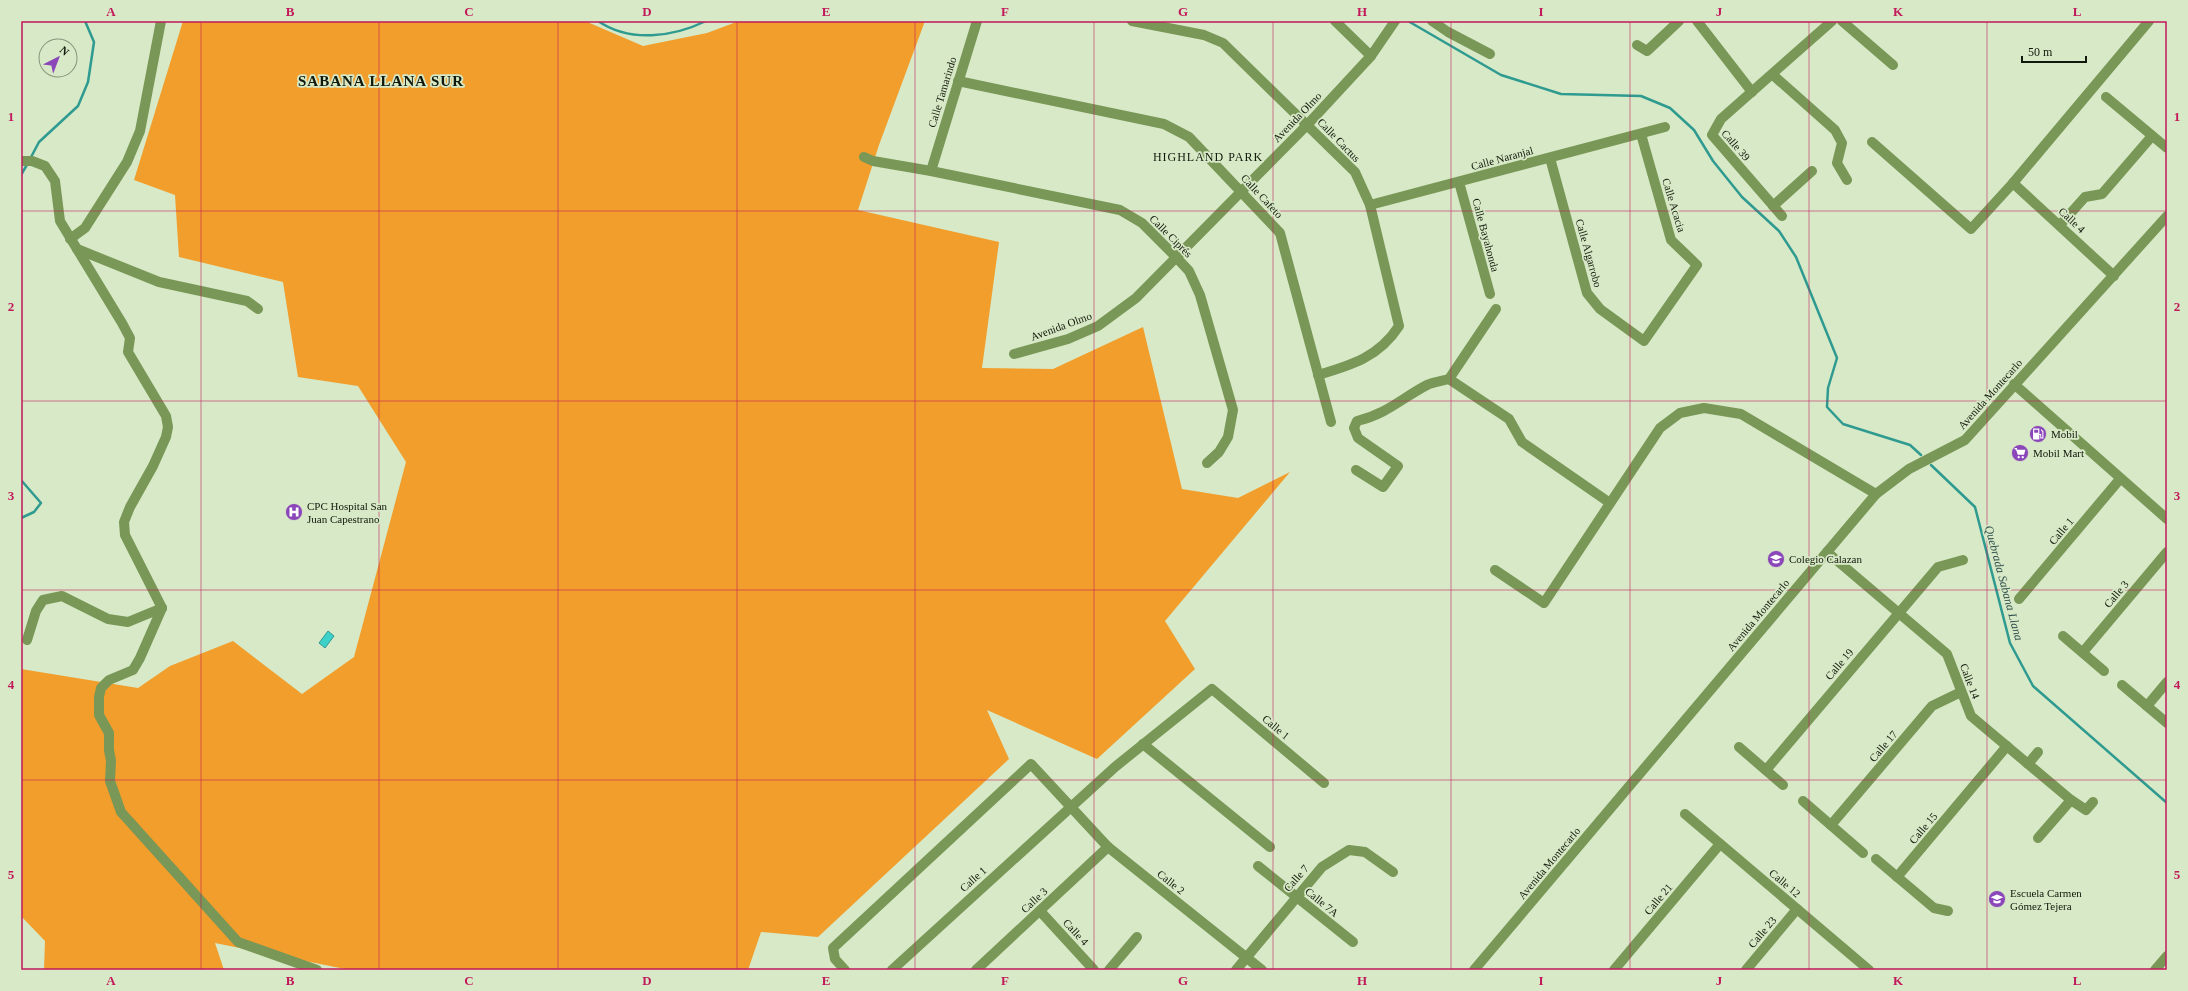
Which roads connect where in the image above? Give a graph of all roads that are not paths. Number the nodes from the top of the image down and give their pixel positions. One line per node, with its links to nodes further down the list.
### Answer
1 (161, 21): 40 (street)
2 (977, 21): 17 (street, Calle Tamarindo)
3 (1132, 21): 20 (street, Calle Cactus)
4 (1335, 21): 14 (street)
5 (1395, 21): 14 (street, Avenida Olmo)
6 (1432, 21): 13 (street)
7 (1679, 21): 12 (street)
8 (1697, 21): 18 (street)
9 (1832, 21): 16 (street, Calle 39)
10 (1842, 21): 15 (street)
11 (2149, 21): 33 (street)
12 (1637, 45)
13 (1490, 54)
14 (1371, 56): 20 (street, Avenida Olmo)
15 (1893, 65)
16 (1773, 75): 18 (street, Calle 39); 31 (street)
17 (958, 81): 29 (street, Calle Tamarindo); 34 (street, Calle Cafeto)
18 (1752, 92): 36 (street, Calle 39)
19 (2106, 97): 23 (street)
20 (1308, 124): 34 (street, Avenida Olmo); 35 (street, Calle Cactus)
21 (1665, 127): 22 (street, Calle Naranjal)
22 (1641, 134): 27 (street, Calle Naranjal); 47 (street, Calle Acacia)
23 (2152, 136): 25 (street); 39 (street)
24 (1872, 142): 33 (street)
25 (2167, 148)
26 (864, 157): 29 (street, Calle Ciprés)
27 (1550, 158): 32 (street, Calle Naranjal); 47 (street, Calle Algarrobo)
28 (21, 161): 40 (street)
29 (931, 171): 42 (street, Calle Ciprés)
30 (1812, 171): 36 (street)
31 (1847, 180)
32 (1459, 182): 35 (street, Calle Naranjal); 44 (street, Calle Bayahonda)
33 (2013, 183): 39 (street, Calle 4)
34 (1241, 190): 42 (street, Avenida Olmo); 49 (street, Calle Cafeto)
35 (1370, 205): 49 (street, Calle Cactus)
36 (1773, 206): 37 (street, Calle 39)
37 (1782, 216)
38 (2167, 216): 43 (street, Avenida Montecarlo)
39 (2060, 225): 43 (street, Calle 4)
40 (70, 239): 41 (street)
41 (77, 249): 45 (street); 64 (street)
42 (1175, 256): 48 (street, Avenida Olmo); 53 (street, Calle Ciprés)
43 (2114, 276): 51 (street, Avenida Montecarlo)
44 (1490, 294)
45 (258, 309)
46 (1496, 309): 50 (street)
47 (1635, 334)
48 (1014, 354)
49 (1318, 375): 52 (street, Calle Cafeto)
50 (1448, 379): 54 (street); 57 (street)
51 (2014, 384): 55 (street); 56 (street, Avenida Montecarlo)
52 (1331, 422)
53 (1207, 463)
54 (1356, 470)
55 (2120, 479): 58 (street); 63 (street, Calle 1)
56 (1876, 494): 57 (street); 59 (street, Avenida Montecarlo)
57 (1610, 503): 62 (street)
58 (2167, 519)
59 (1827, 552): 65 (street, Calle 14); 114 (street, Avenida Montecarlo)
60 (2167, 552): 68 (street, Calle 3)
61 (1963, 560): 65 (street, Calle 19)
62 (1495, 570)
63 (2019, 598)
64 (162, 608): 67 (street); 106 (street)
65 (1898, 612): 72 (street, Calle 14); 80 (street, Calle 19)
66 (2063, 636): 68 (street)
67 (27, 640)
68 (2084, 652): 69 (street)
69 (2104, 671)
70 (2167, 682): 73 (street)
71 (2122, 685): 73 (street)
72 (1961, 692): 76 (street, Calle 14); 88 (street, Calle 17)
73 (2147, 706): 74 (street)
74 (2167, 723)
75 (1143, 744): 81 (street, Calle 1); 86 (street, Calle 1); 92 (street)
76 (2007, 746): 79 (street, Calle 14); 97 (street, Calle 15)
77 (1739, 747): 80 (street)
78 (2038, 752): 79 (street)
79 (2028, 764): 83 (street, Calle 14)
80 (1766, 770): 82 (street)
81 (1324, 783)
82 (1784, 785)
83 (2070, 800): 85 (street, Calle 14); 89 (street)
84 (1803, 801): 88 (street)
85 (2093, 802)
86 (1071, 806): 91 (street, Calle 2); 107 (street, Calle 2); 108 (street, Calle 1)
87 (1685, 814): 90 (street, Calle 12)
88 (1831, 825): 93 (street)
89 (2038, 838)
90 (1720, 844): 99 (street, Calle 12); 115 (street, Calle 21)
91 (1108, 847): 100 (street, Calle 3); 105 (street, Calle 2)
92 (1270, 847)
93 (1863, 852)
94 (1876, 859): 97 (street)
95 (1258, 866): 98 (street, Calle 7A)
96 (1393, 872): 98 (street, Calle 7)
97 (1898, 877): 101 (street)
98 (1296, 896): 103 (street, Calle 7A); 105 (street, Calle 7)
99 (1797, 909): 116 (street, Calle 23); 117 (street, Calle 12)
100 (1040, 911): 109 (street, Calle 3); 110 (street, Calle 4)
101 (1948, 911)
102 (1137, 937): 111 (street)
103 (1353, 942)
104 (2167, 956): 118 (street)
105 (1246, 957): 112 (street, Calle 7); 113 (street, Calle 2)
106 (317, 970)
107 (845, 970)
108 (892, 970)
109 (976, 970)
110 (1094, 970)
111 (1109, 970)
112 (1236, 970)
113 (1262, 970)
114 (1474, 970)
115 (1614, 970)
116 (1746, 970)
117 (1869, 970)
118 (2155, 970)

